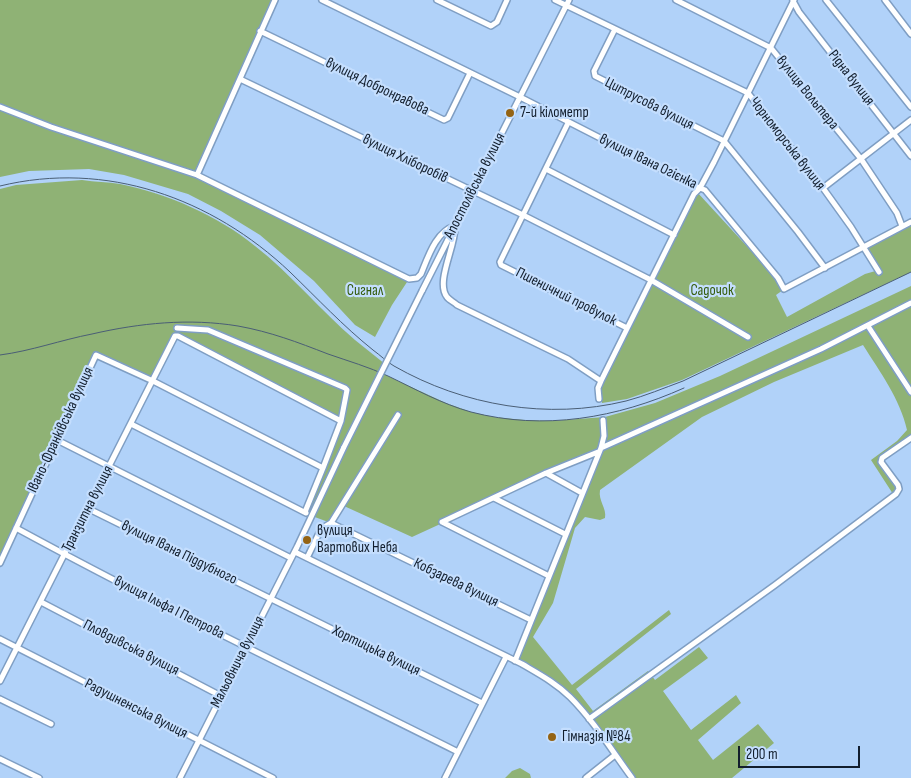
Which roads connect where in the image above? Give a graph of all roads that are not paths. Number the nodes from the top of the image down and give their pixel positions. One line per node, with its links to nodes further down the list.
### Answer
1 (275, 0): 12 (street)
2 (322, 0): 15 (street, вулиця Івана Огієнка)
3 (437, 0): 4 (street)
4 (507, 0)
5 (555, 0): 10 (street, Чорноморська вулиця)
6 (676, 0): 14 (street, вулиця Вольтера)
7 (794, 0): 14 (street); 23 (street, Рідна вулиця)
8 (826, 0): 20 (street)
9 (885, 0): 13 (street)
10 (567, 3): 11 (street, Чорноморська вулиця); 18 (street, Апостолівська вулиця)
11 (615, 29): 17 (street, Чорноморська вулиця); 24 (street, Цитрусова вулиця)
12 (260, 31): 15 (street, вулиця Добронравова); 16 (street)
13 (911, 34)
14 (771, 48): 17 (street); 26 (street, вулиця Вольтера)
15 (470, 73): 18 (street, вулиця Івана Огієнка)
16 (240, 79): 28 (street); 31 (street, вулиця Хліборобів)
17 (748, 94): 24 (street); 30 (street, Чорноморська вулиця)
18 (520, 98): 22 (street, вулиця Івана Огієнка); 31 (street, Апостолівська вулиця)
19 (0, 107): 28 (street)
20 (911, 107)
21 (911, 120): 23 (street)
22 (568, 122): 27 (street); 29 (street, вулиця Івана Огієнка)
23 (895, 134): 25 (street, Рідна вулиця); 26 (street)
24 (724, 141): 29 (street); 38 (street)
25 (911, 156)
26 (861, 159): 30 (street); 35 (street, вулиця Вольтера)
27 (546, 169): 32 (street); 36 (street)
28 (197, 175): 34 (street)
29 (700, 188): 36 (street); 38 (street, вулиця Івана Огієнка)
30 (823, 188): 37 (street, Чорноморська вулиця)
31 (472, 192): 32 (street, вулиця Хліборобів); 34 (street, Апостолівська вулиця)
32 (523, 215): 40 (street, вулиця Хліборобів); 44 (street, Пшеничний провулок)
33 (911, 222): 35 (street, вулиця Івана Огієнка)
34 (455, 226): 47 (street); 64 (street, Апостолівська вулиця, bridge)
35 (902, 226): 37 (street, вулиця Івана Огієнка)
36 (674, 235): 40 (street)
37 (863, 246): 38 (street, вулиця Івана Огієнка); 39 (street, Чорноморська вулиця)
38 (824, 268)
39 (879, 272)
40 (651, 280): 44 (street); 45 (street, вулиця Хліборобів)
41 (911, 303): 42 (street)
42 (868, 326): 48 (street); 56 (street)
43 (177, 328): 52 (street)
44 (626, 328): 47 (street)
45 (748, 337)
46 (153, 381): 52 (street, Транзитна вулиця); 53 (street, Транзитна вулиця); 55 (street, Івано-Франківська вулиця); 58 (street)
47 (600, 381): 49 (street)
48 (911, 392)
49 (599, 399)
50 (398, 415): 65 (street)
51 (604, 420): 56 (street)
52 (341, 421): 58 (street)
53 (131, 424): 57 (street, Транзитна вулиця); 63 (street)
54 (911, 438): 86 (street)
55 (57, 440): 57 (street); 66 (street, Івано-Франківська вулиця)
56 (600, 450): 59 (street); 60 (street)
57 (109, 466): 62 (street, Транзитна вулиця); 70 (street)
58 (324, 468): 63 (street)
59 (546, 473): 60 (street); 61 (street)
60 (582, 493): 67 (street)
61 (494, 498): 67 (street); 73 (street)
62 (87, 508): 69 (street, Транзитна вулиця); 74 (street, вулиця Івана Піддубного)
63 (305, 512): 64 (street)
64 (312, 516): 68 (street)
65 (329, 524): 71 (street); 76 (street, Кобзарева вулиця)
66 (16, 528): 69 (street, вулиця Ільфа І Петрова); 72 (street, Івано-Франківська вулиця)
67 (565, 534): 73 (street)
68 (296, 549): 70 (street, Мальовнича вулиця); 71 (street)
69 (65, 555): 75 (street, Транзитна вулиця); 78 (street, вулиця Ільфа І Петрова)
70 (291, 558): 74 (street, Мальовнича вулиця)
71 (307, 558): 80 (street)
72 (0, 563)
73 (549, 576): 76 (street)
74 (270, 598): 78 (street, Мальовнича вулиця); 85 (street, Хортицька вулиця)
75 (40, 602): 79 (street, Транзитна вулиця); 83 (street, Пловдивська вулиця)
76 (531, 620): 81 (street)
77 (0, 638): 79 (street, Радушненська вулиця)
78 (246, 646): 83 (street, Мальовнича вулиця); 89 (street, вулиця Ільфа І Петрова)
79 (18, 648): 82 (street, Транзитна вулиця); 88 (street, Радушненська вулиця)
80 (506, 657): 81 (street); 85 (street)
81 (515, 661): 86 (street)
82 (0, 681)
83 (221, 696): 88 (street, Мальовнича вулиця)
84 (0, 699): 87 (street)
85 (482, 703): 89 (street)
86 (589, 719): 90 (street)
87 (51, 724)
88 (198, 741): 93 (street, Мальовнича вулиця); 94 (street, Радушненська вулиця)
89 (458, 752): 95 (street)
90 (616, 756): 96 (street); 97 (street)
91 (0, 759): 92 (street)
92 (38, 778)
93 (180, 778)
94 (273, 778)
95 (445, 778)
96 (586, 778)
97 (632, 778)

